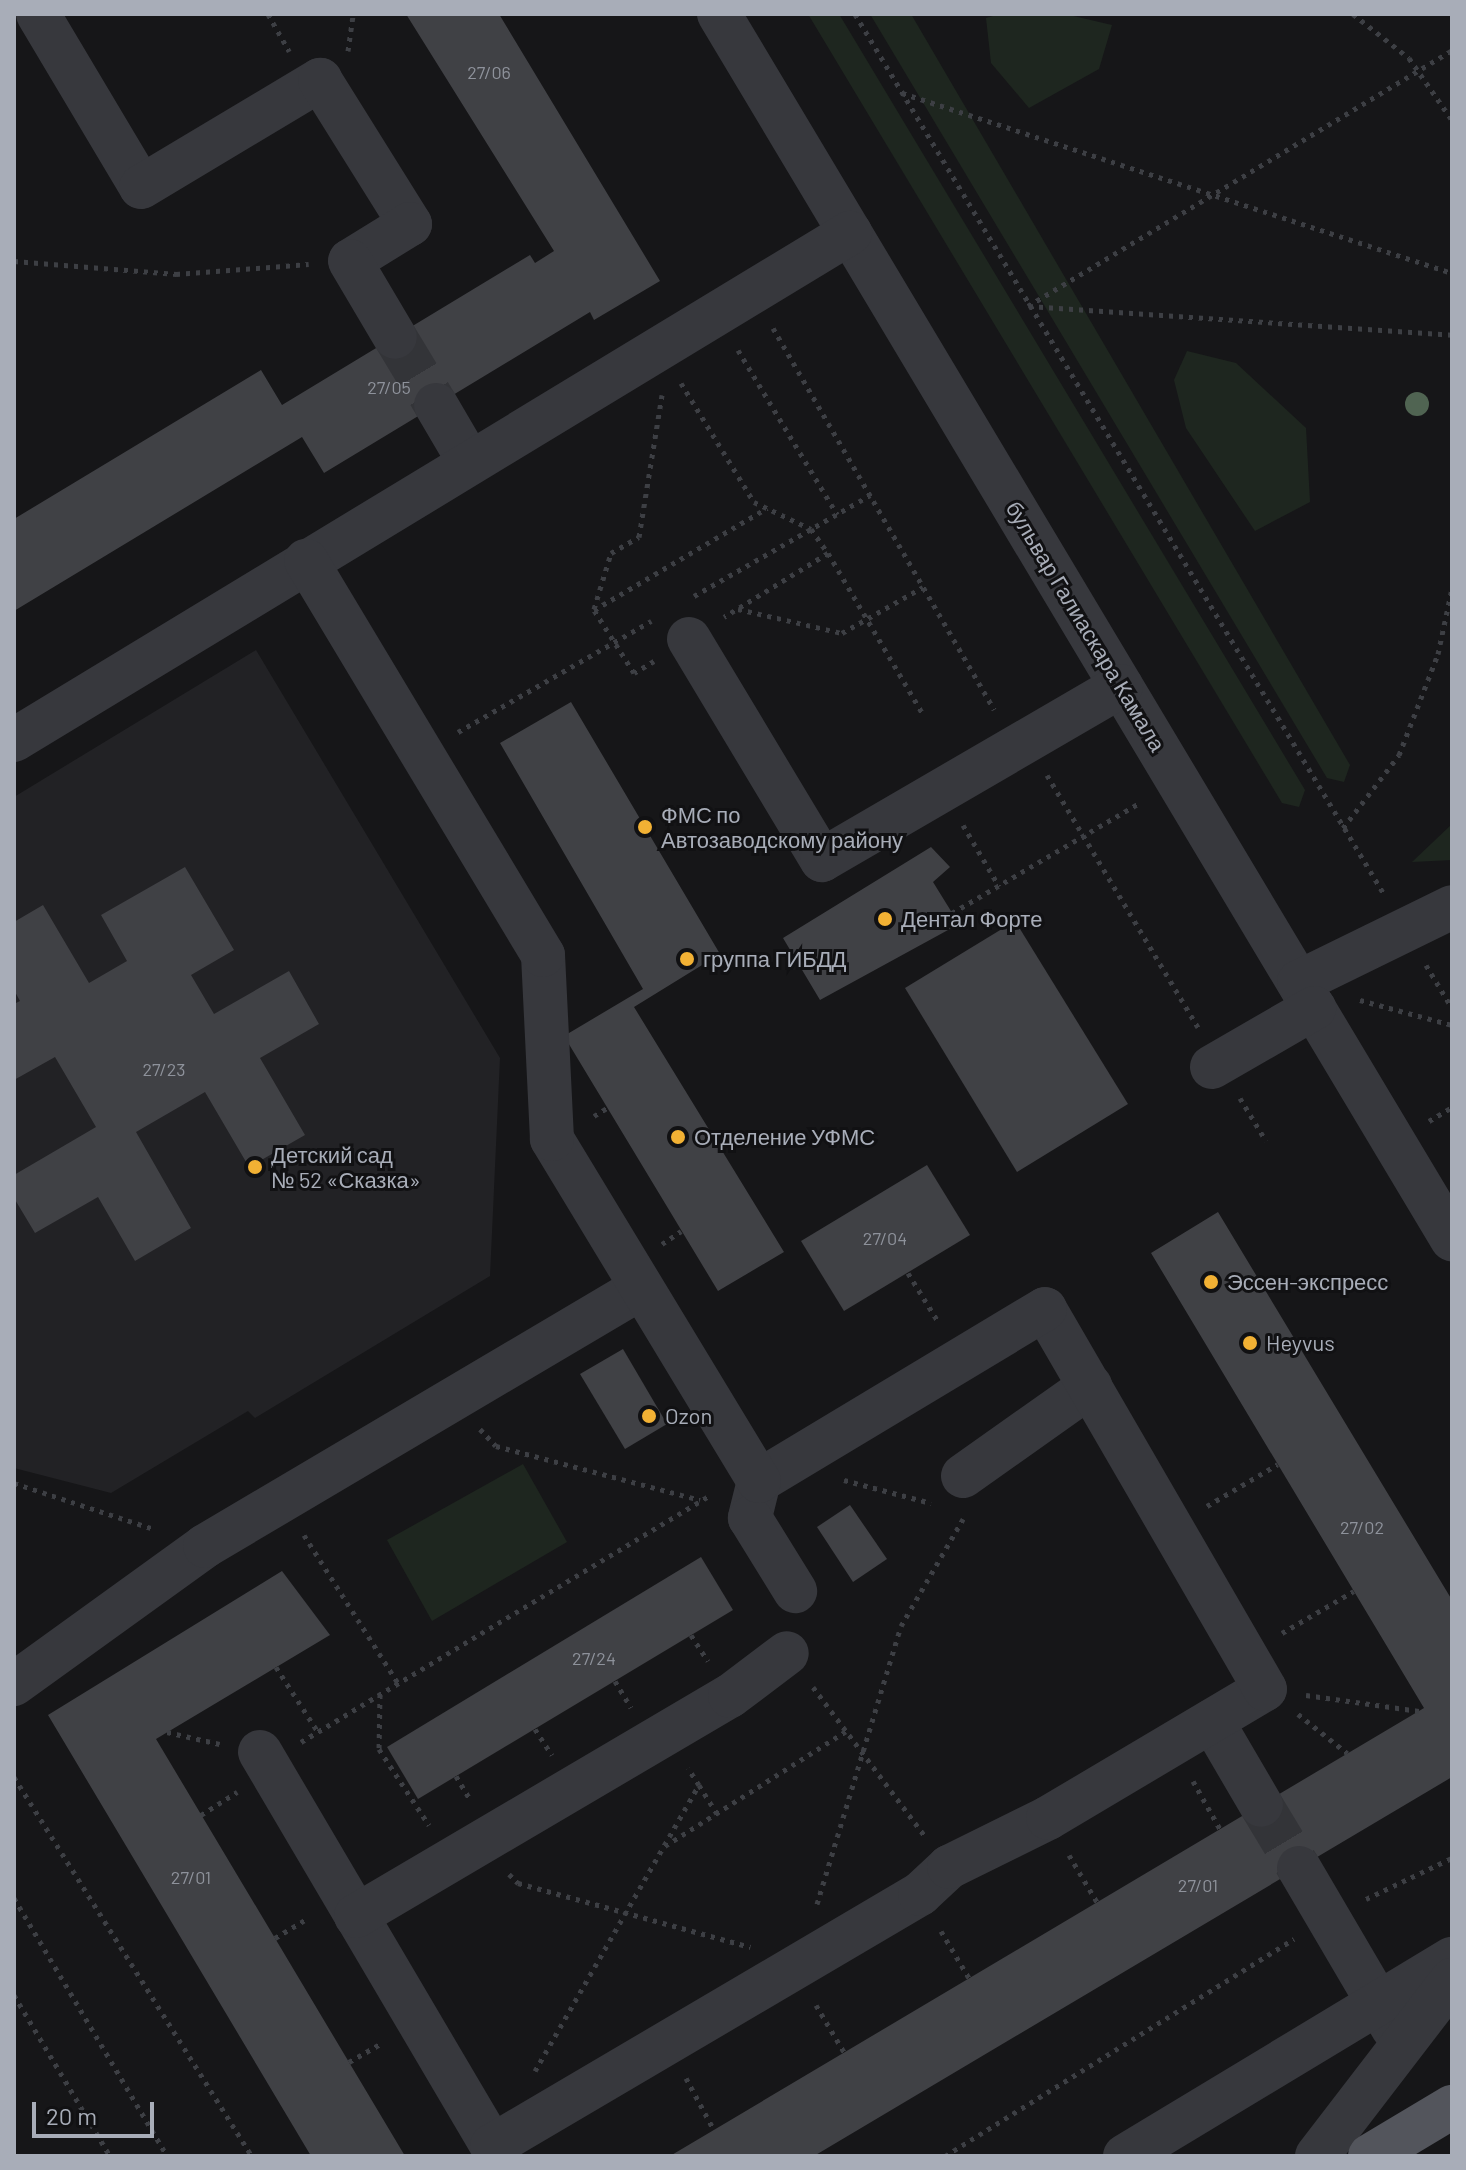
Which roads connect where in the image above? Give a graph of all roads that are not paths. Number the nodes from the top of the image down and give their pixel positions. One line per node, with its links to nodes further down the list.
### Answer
1 (38, 14): 4 (street)
2 (719, 14): 3 (street, бульвар Галиаскара Камала)
3 (850, 233): 6 (street); 9 (street, бульвар Галиаскара Камала)
4 (395, 337)
5 (436, 405): 6 (street)
6 (470, 463): 7 (street)
7 (306, 561): 10 (street); 15 (street)
8 (679, 618): 9 (street)
9 (1121, 686): 12 (street, бульвар Галиаскара Камала)
10 (14, 740)
11 (1452, 907): 12 (street)
12 (1304, 992): 13 (street); 14 (street, бульвар Галиаскара Камала)
13 (1212, 1067)
14 (1452, 1239)
15 (641, 1288): 17 (street); 21 (street)
16 (1090, 1386): 17 (street); 18 (street); 22 (street)
17 (765, 1472): 19 (street)
18 (951, 1497)
19 (795, 1591)
20 (787, 1653): 26 (street)
21 (14, 1684)
22 (1212, 1721): 24 (street); 26 (street)
23 (263, 1758): 26 (street)
24 (1261, 1805)
25 (1299, 1868): 29 (street)
26 (356, 1916)
27 (1452, 1959): 29 (street)
28 (1452, 1980): 30 (street)
29 (1379, 2003): 30 (street); 32 (street)
30 (1403, 2043): 33 (street)
31 (1452, 2107): 34 (main road)
32 (1125, 2156)
33 (1317, 2156)
34 (1370, 2156)

